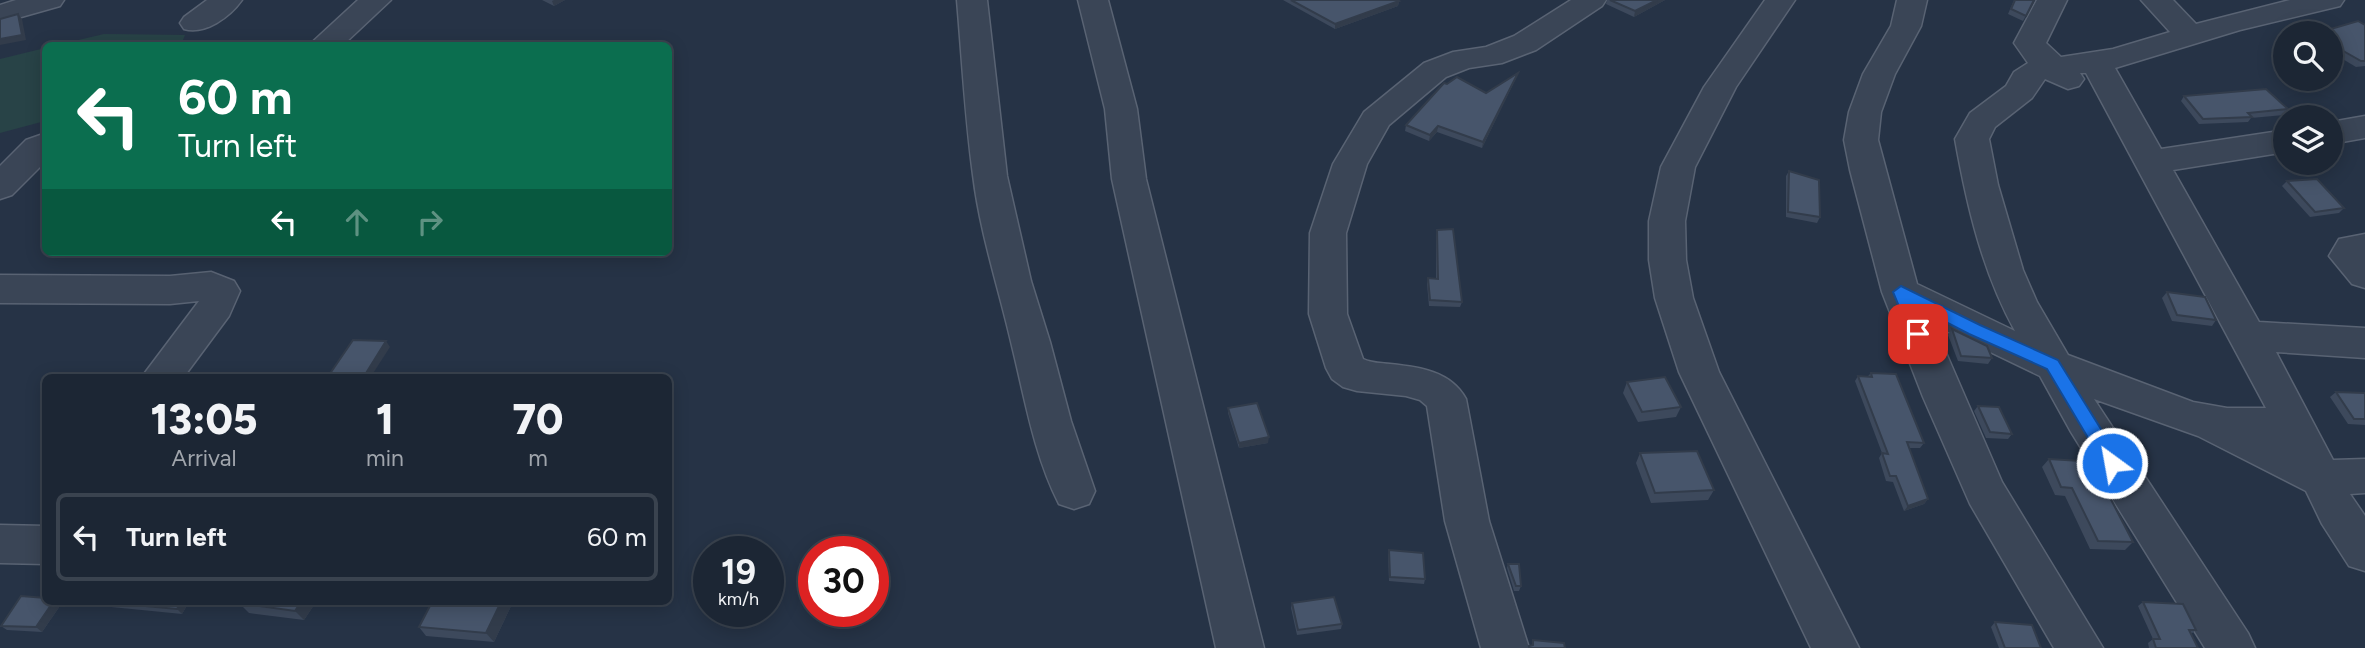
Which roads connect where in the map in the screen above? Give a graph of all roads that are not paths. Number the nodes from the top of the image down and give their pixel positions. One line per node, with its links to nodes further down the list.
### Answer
1 (49, 0): 12 (street)
2 (227, 0): 13 (street)
3 (376, 0): 15 (street)
4 (972, 0): 37 (street)
5 (1093, 0): 39 (street)
6 (1591, 0): 40 (street)
7 (1780, 0): 41 (street)
8 (1912, 0): 28 (street)
9 (2052, 0): 17 (street)
10 (2156, 0): 14 (street)
11 (2329, 0): 14 (street)
12 (0, 14)
13 (195, 23)
14 (2190, 35): 16 (street)
15 (328, 42)
16 (2096, 62): 17 (street); 18 (street)
17 (2051, 66): 18 (street); 31 (street)
18 (2128, 120): 23 (street)
19 (2365, 127): 20 (street)
20 (2343, 131)
21 (2273, 143): 23 (street)
22 (42, 146): 24 (street)
23 (2152, 162): 29 (street)
24 (0, 187)
25 (2365, 247): 26 (street)
26 (2365, 275)
27 (0, 289): 32 (street)
28 (1901, 292): 31 (street); 42 (street)
29 (2246, 336): 30 (street); 34 (street)
30 (2365, 343)
31 (2052, 365): 33 (street); 43 (street)
32 (164, 374)
33 (2205, 421): 34 (street); 36 (street)
34 (2295, 424): 36 (street)
35 (2365, 476): 36 (street)
36 (2320, 478): 38 (street)
37 (1074, 491)
38 (2365, 552)
39 (1240, 648)
40 (1505, 648)
41 (1835, 648)
42 (2079, 648)
43 (2231, 648)

